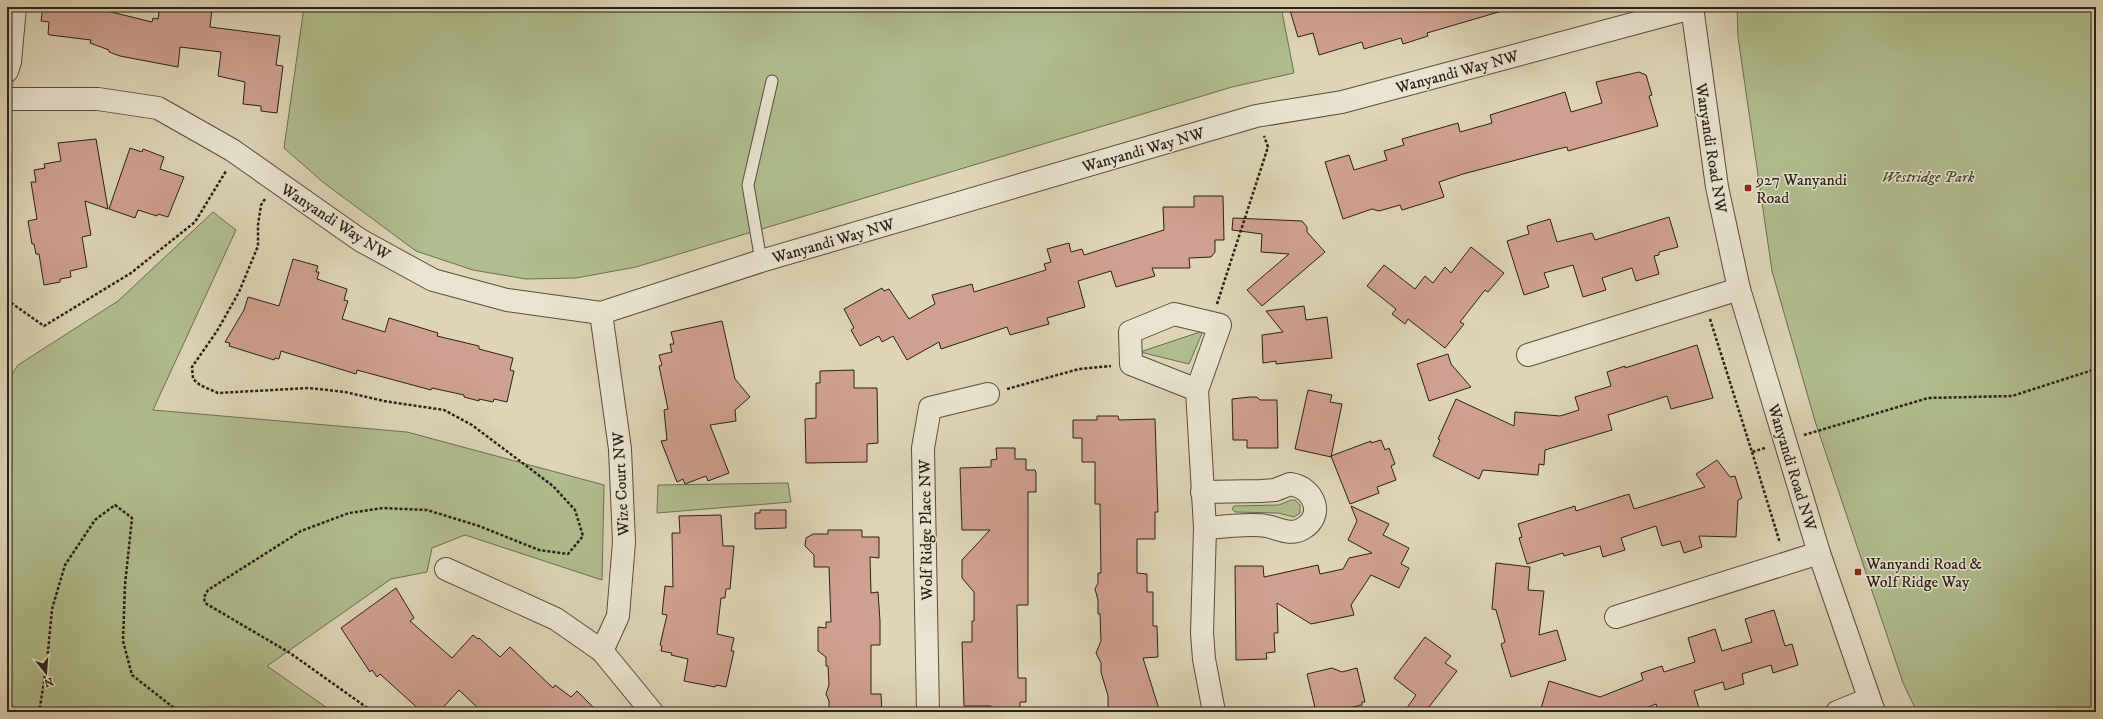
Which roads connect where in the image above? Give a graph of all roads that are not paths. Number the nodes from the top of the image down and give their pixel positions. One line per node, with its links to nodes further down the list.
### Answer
1 (15, 7): 3 (street)
2 (1692, 7): 6 (street, Wanyandi Way NW); 7 (street, Wanyandi Road NW)
3 (7, 72)
4 (772, 81): 6 (lane)
5 (7, 99): 8 (street, Wanyandi Way NW)
6 (761, 261): 8 (street, Wanyandi Way NW)
7 (1739, 289): 9 (street); 14 (street, Wanyandi Road NW)
8 (601, 314): 17 (street, Wize Court NW)
9 (1528, 355)
10 (1197, 390): 10 (street); 12 (street)
11 (988, 394): 20 (street, Wolf Ridge Place NW)
12 (1202, 492): 13 (street); 13 (street)
13 (1205, 528): 21 (street)
14 (1819, 553): 16 (street); 18 (street, Wanyandi Road NW)
15 (446, 569): 17 (street)
16 (1616, 617)
17 (602, 651): 19 (street)
18 (1871, 705): 22 (street)
19 (652, 712)
20 (928, 712)
21 (1214, 712)
22 (1836, 712)

